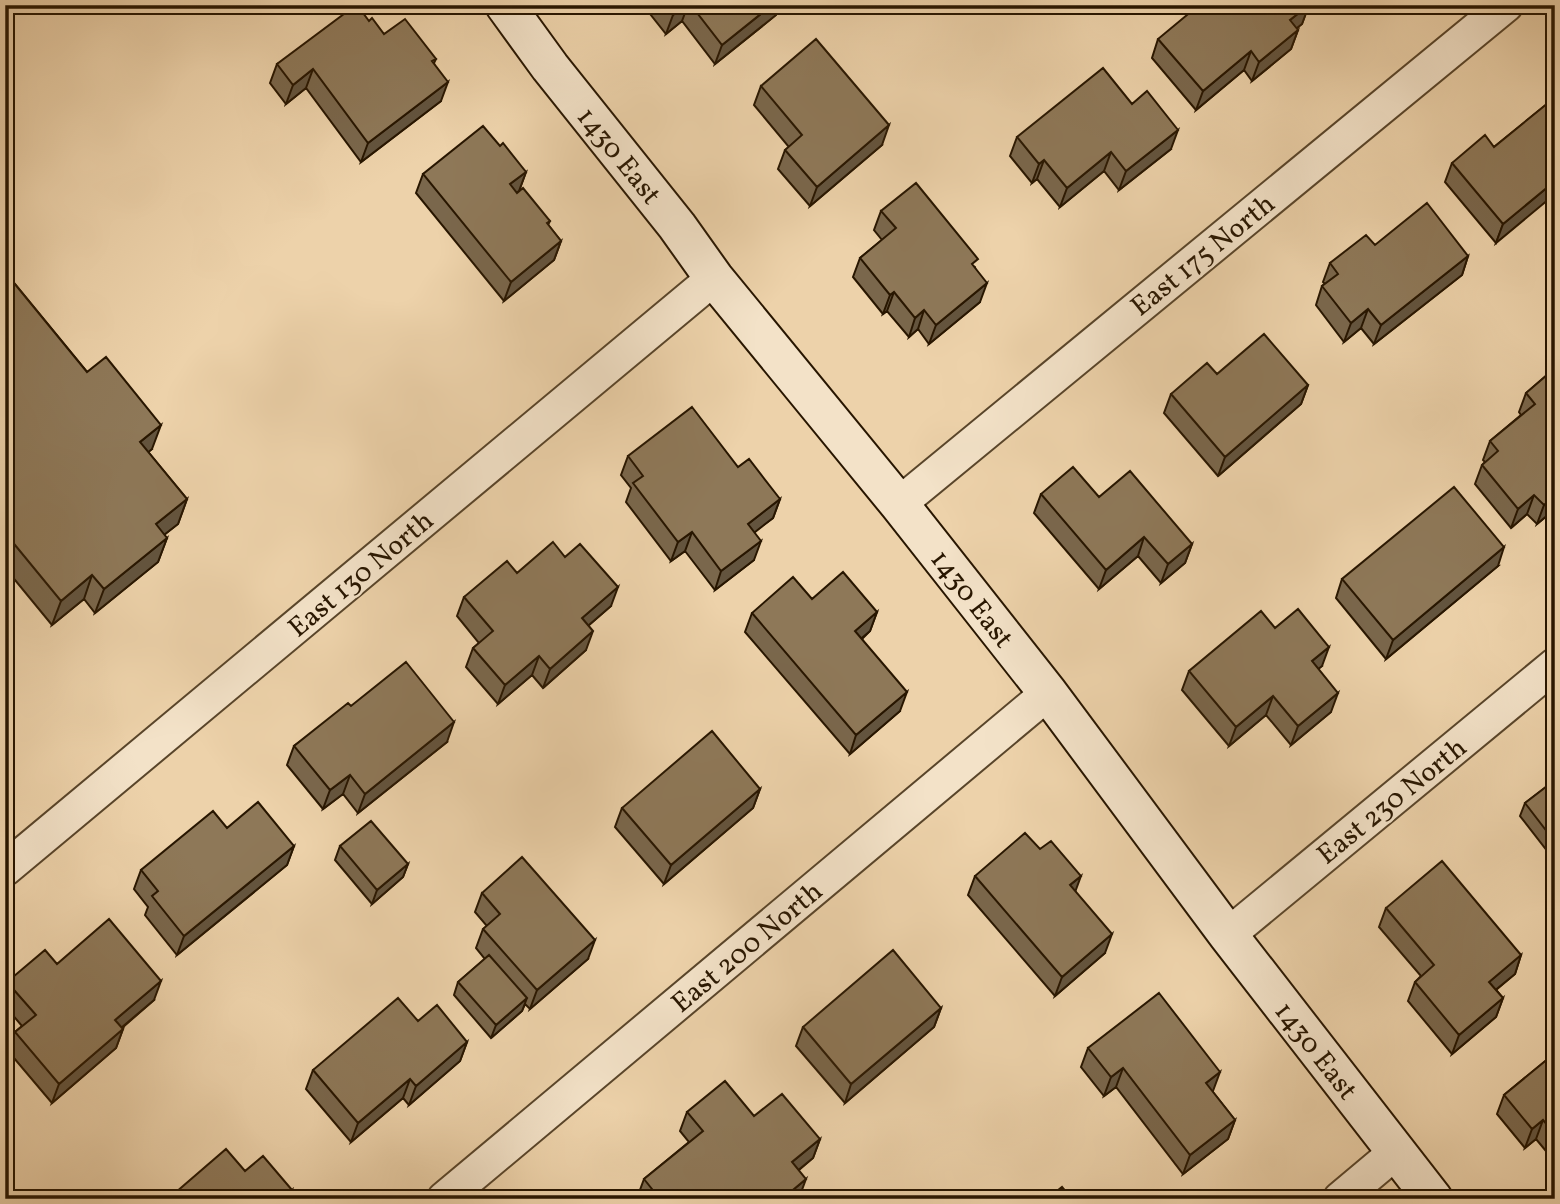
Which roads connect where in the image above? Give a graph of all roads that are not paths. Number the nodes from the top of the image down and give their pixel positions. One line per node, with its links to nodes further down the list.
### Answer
1 (505, 5): 3 (street, 1430 East)
2 (1506, 5): 4 (street, East 175 North)
3 (715, 278): 4 (street, 1430 East); 7 (street, East 130 North)
4 (899, 504): 6 (street, 1430 East)
5 (1555, 665): 8 (street, East 230 North)
6 (1048, 693): 8 (street, 1430 East); 10 (street, East 200 North)
7 (5, 869)
8 (1228, 935): 9 (street, 1430 East)
9 (1396, 1152): 11 (street); 12 (street, 1430 East)
10 (444, 1199)
11 (1340, 1199)
12 (1433, 1199)

